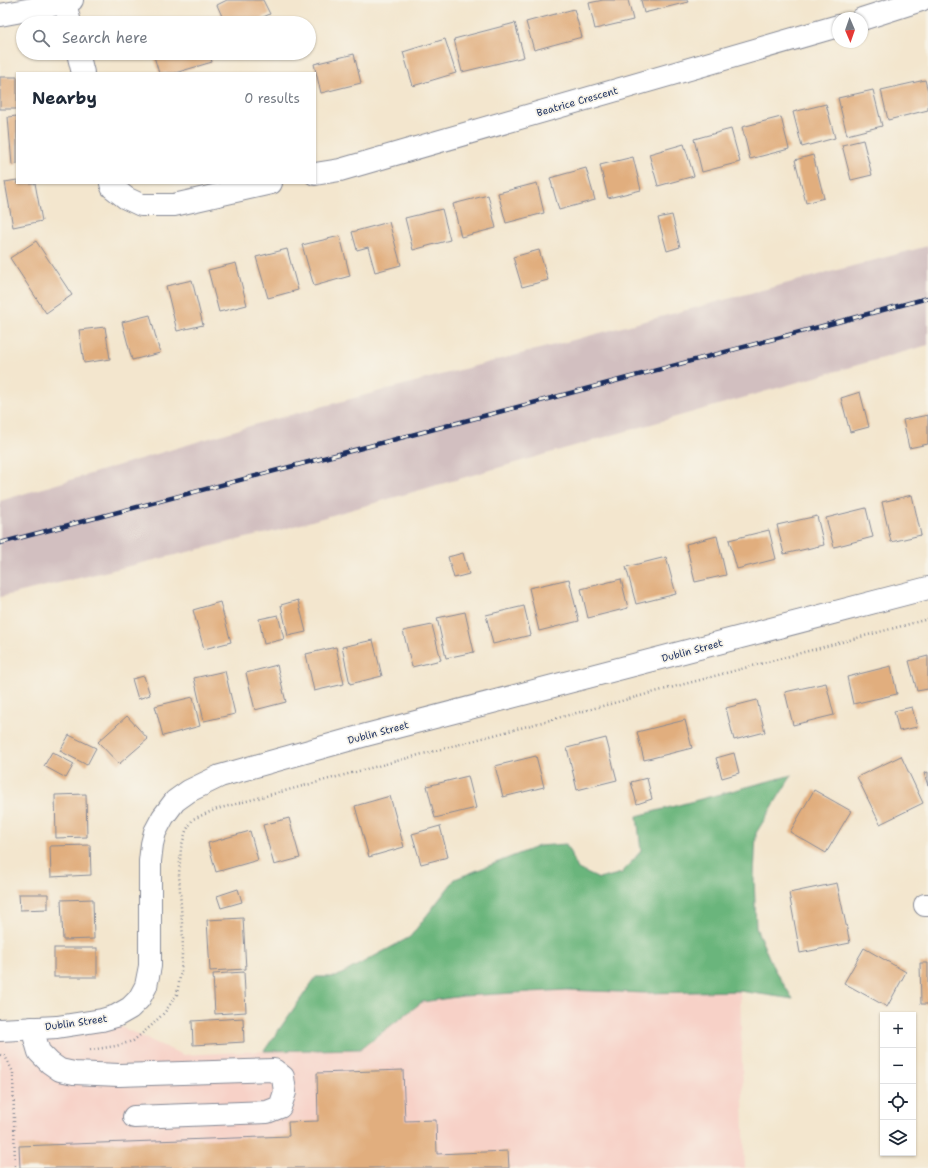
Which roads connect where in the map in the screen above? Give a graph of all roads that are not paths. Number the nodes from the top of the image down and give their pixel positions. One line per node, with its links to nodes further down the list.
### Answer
1 (921, 0): 4 (street)
2 (69, 9): 3 (street)
3 (0, 15)
4 (868, 17)
5 (832, 28): 8 (street, Beatrice Crescent)
6 (80, 60): 7 (street)
7 (83, 72)
8 (316, 174)
9 (111, 184): 10 (street)
10 (267, 184)
11 (928, 588): 12 (street, Dublin Street)
12 (32, 1028): 13 (street, Dublin Street); 14 (street)
13 (0, 1030)
14 (134, 1117)

